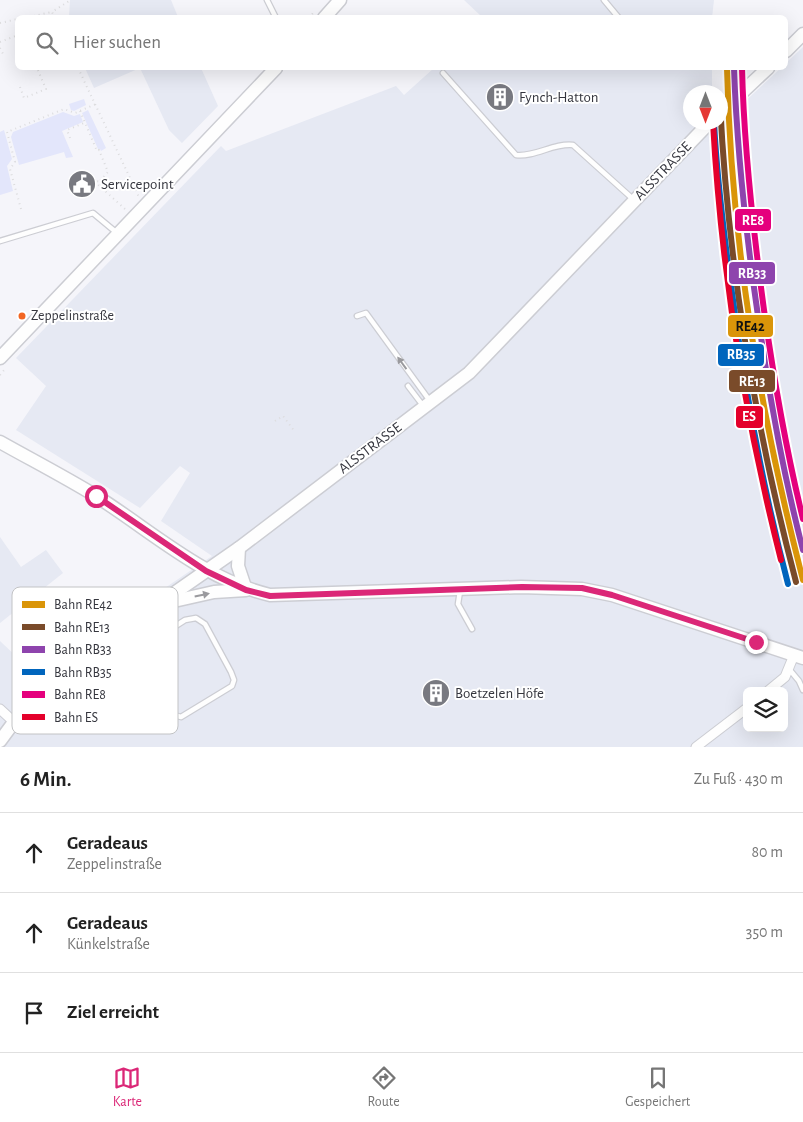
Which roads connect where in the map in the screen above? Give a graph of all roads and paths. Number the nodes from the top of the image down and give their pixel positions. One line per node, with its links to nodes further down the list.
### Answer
1 (68, 0): 5 (path)
2 (267, 0): 8 (lane)
3 (340, 0): 9 (street)
4 (604, 0): 10 (lane)
5 (52, 12): 6 (path); 7 (path)
6 (38, 15)
7 (54, 15)
8 (274, 15)
9 (327, 15)
10 (616, 15)
11 (15, 20): 12 (path)
12 (0, 23)
13 (803, 34): 17 (street)
14 (15, 36): 15 (path)
15 (0, 42)
16 (0, 48): 18 (path)
17 (788, 49)
18 (4, 56)
19 (38, 70): 24 (path)
20 (79, 70): 25 (path)
21 (274, 70): 34 (street)
22 (766, 70): 26 (street)
23 (443, 73): 33 (lane)
24 (20, 86)
25 (96, 104): 27 (path); 32 (path)
26 (728, 106)
27 (80, 111): 28 (path); 35 (path)
28 (85, 123): 30 (path); 31 (path)
29 (702, 130): 33 (street, ALSSTRASSE)
30 (70, 138)
31 (100, 181): 32 (path); 34 (path)
32 (132, 184): 34 (path)
33 (635, 201): 41 (street, ALSSTRASSE)
34 (145, 206): 36 (street)
35 (21, 209)
36 (118, 233): 37 (lane); 39 (street)
37 (0, 241)
38 (357, 316): 41 (lane, one-way to 38)
39 (0, 358)
40 (408, 386): 41 (lane)
41 (428, 405): 45 (street, ALSSTRASSE)
42 (275, 421): 43 (path)
43 (295, 432)
44 (0, 442): 46 (street)
45 (239, 548): 46 (street, ALSSTRASSE); 48 (street)
46 (206, 571): 47 (street, ALSSTRASSE); 48 (street)
47 (178, 590)
48 (246, 590): 49 (street); 50 (street, one-way to 48)
49 (460, 590): 52 (lane); 53 (street)
50 (178, 600)
51 (178, 624): 59 (lane)
52 (472, 629)
53 (799, 657): 54 (street)
54 (789, 669): 55 (street); 56 (lane)
55 (773, 687)
56 (803, 690)
57 (0, 709): 60 (street)
58 (743, 711): 63 (street)
59 (178, 716)
60 (12, 720)
61 (12, 725): 62 (street, ALSSTRASSE)
62 (0, 741)
63 (696, 747)

